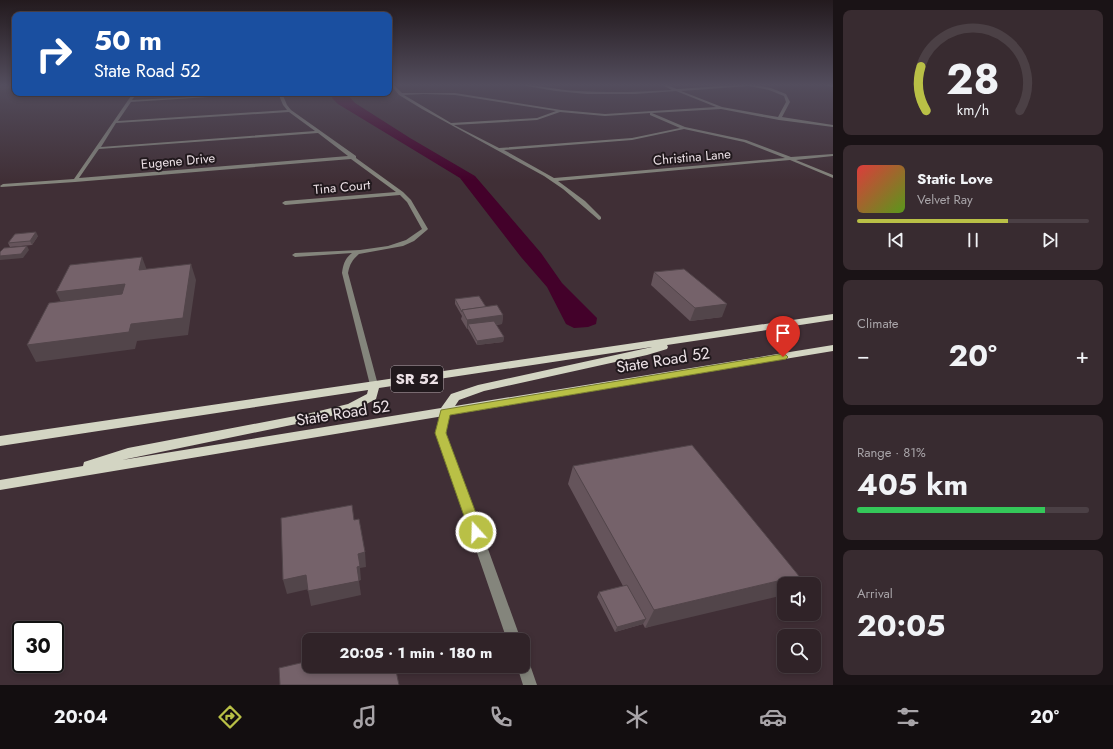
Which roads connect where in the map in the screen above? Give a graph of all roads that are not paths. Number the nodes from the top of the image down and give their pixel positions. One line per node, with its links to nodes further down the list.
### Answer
1 (119, 116): 10 (street)
2 (211, 116): 10 (street)
3 (297, 116): 14 (street)
4 (437, 116): 11 (street)
5 (546, 116): 11 (street)
6 (657, 116): 13 (street)
7 (763, 116): 9 (street)
8 (781, 116): 9 (street)
9 (779, 119): 12 (street)
10 (115, 122): 15 (street)
11 (450, 124): 16 (street)
12 (833, 126)
13 (684, 128): 16 (street); 19 (street)
14 (320, 132): 15 (street); 18 (street)
15 (98, 148): 21 (street)
16 (498, 150): 22 (street)
17 (833, 155): 19 (street, Christina Lane)
18 (354, 157): 21 (street, Eugene Drive); 24 (street)
19 (792, 159): 20 (street); 22 (street, Christina Lane)
20 (833, 177)
21 (75, 180): 23 (street, Eugene Drive)
22 (553, 180): 26 (street)
23 (3, 186)
24 (401, 193): 25 (street, Tina Court); 27 (street)
25 (285, 203)
26 (599, 218)
27 (365, 250): 28 (street); 32 (street)
28 (294, 255)
29 (833, 317): 30 (main road, State Road 52 / SR 52)
30 (696, 337): 32 (main road, State Road 52 / SR 52); 33 (main road)
31 (833, 348): 33 (main road, State Road 52 / SR 52)
32 (374, 386): 34 (main road, State Road 52 / SR 52); 35 (main road)
33 (445, 412): 35 (main road, State Road 52 / SR 52); 37 (street)
34 (0, 441)
35 (62, 476): 36 (main road, State Road 52 / SR 52)
36 (0, 485)
37 (512, 633)
38 (526, 673): 39 (street)
39 (530, 685)

